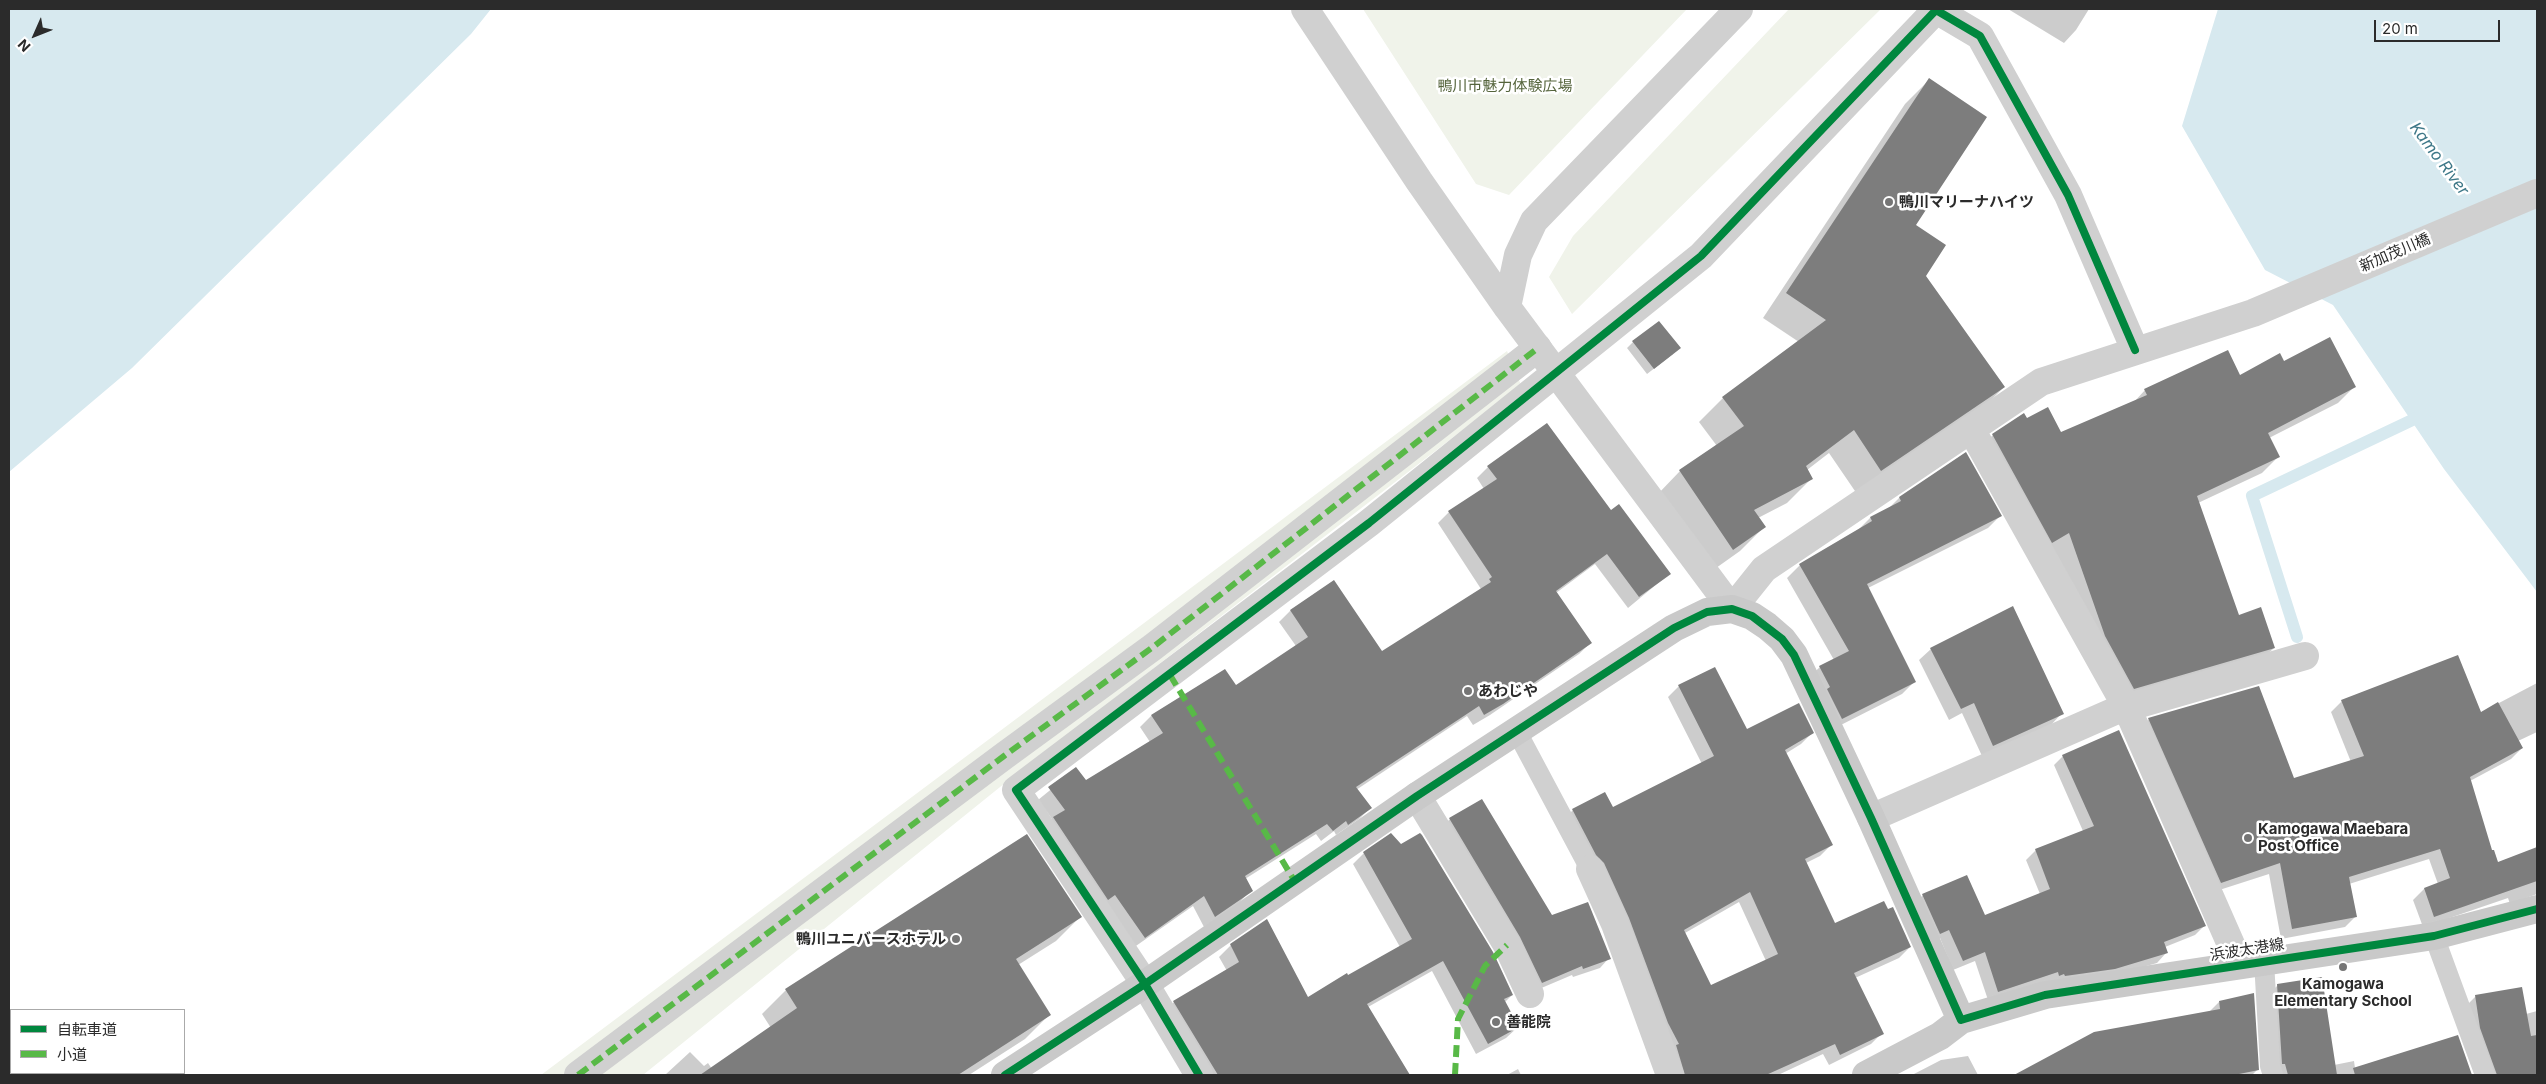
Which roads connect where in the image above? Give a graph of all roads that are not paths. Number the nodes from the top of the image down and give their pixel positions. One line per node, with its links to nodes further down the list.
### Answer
1 (1305, 9): 4 (street)
2 (1739, 9): 4 (street)
3 (2537, 193): 6 (street, 新加茂川橋)
4 (1507, 307): 5 (street)
5 (1538, 348): 7 (street); 23 (street)
6 (2135, 350): 7 (street); 8 (street, 新加茂川橋)
7 (1555, 372): 9 (street); 19 (street)
8 (1971, 429): 9 (street, 新加茂川橋); 11 (street)
9 (1732, 609): 12 (main road); 14 (main road)
10 (2305, 656): 11 (street)
11 (2127, 708): 14 (street); 18 (street)
12 (1516, 732): 13 (main road); 15 (lane)
13 (1417, 796): 19 (main road); 20 (street)
14 (1871, 818): 21 (main road)
15 (1590, 869): 26 (street)
16 (2537, 909): 17 (main road, 浜波太港線)
17 (2434, 936): 18 (main road, 浜波太港線); 28 (lane)
18 (2252, 963): 21 (main road, 浜波太港線); 22 (lane)
19 (1144, 984): 24 (main road); 25 (street)
20 (1530, 994)
21 (1961, 1020): 27 (main road, 浜波太港線)
22 (2267, 1072)
23 (578, 1075)
24 (1006, 1075)
25 (1199, 1075)
26 (1670, 1075)
27 (1866, 1075)
28 (2485, 1075)

